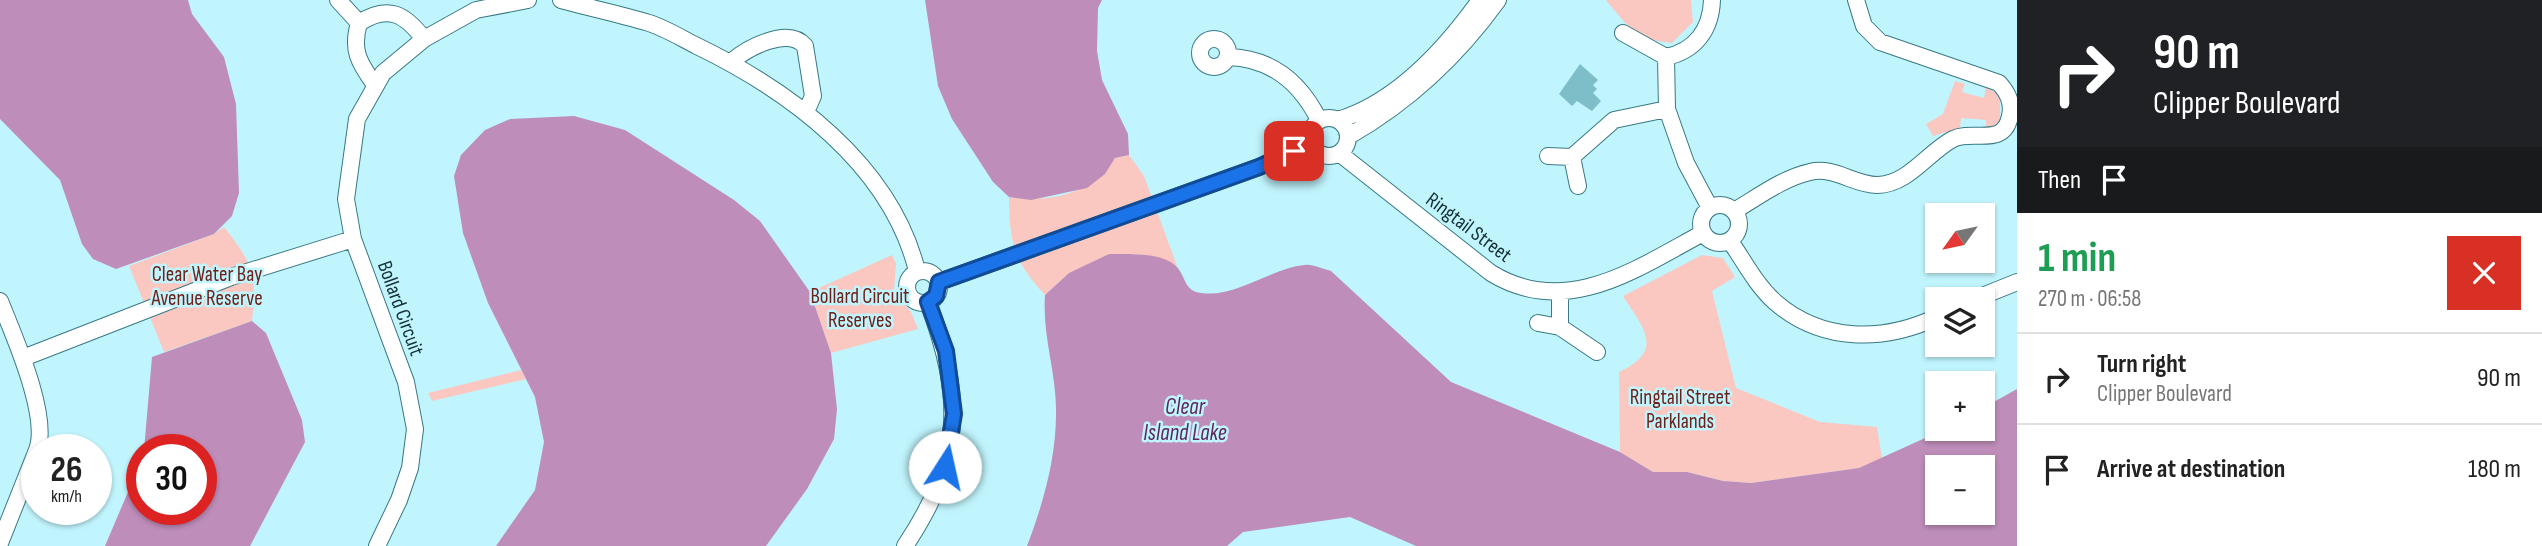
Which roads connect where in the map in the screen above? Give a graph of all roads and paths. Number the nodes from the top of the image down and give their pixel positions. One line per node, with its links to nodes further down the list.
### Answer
1 (338, 0): 8 (street)
2 (528, 0): 10 (street, Bollard Circuit)
3 (561, 0): 13 (street)
4 (1480, 0): 18 (street)
5 (1498, 0): 19 (street)
6 (1712, 0): 12 (street)
7 (1856, 0): 26 (street)
8 (359, 23): 10 (street); 14 (street)
9 (1623, 33): 12 (street)
10 (424, 39): 14 (street, Bollard Circuit)
11 (1228, 57): 17 (street)
12 (1666, 57): 15 (street)
13 (731, 62): 16 (street); 16 (street)
14 (376, 85): 28 (street, Bollard Circuit)
15 (1667, 109): 23 (street); 25 (street)
16 (806, 112): 30 (street)
17 (1319, 120): 18 (street); 20 (street)
18 (1338, 120): 19 (street)
19 (1349, 136): 21 (street)
20 (1311, 142): 21 (street); 31 (street)
21 (1339, 153): 34 (street, Ringtail Street)
22 (1548, 156): 23 (street)
23 (1572, 157): 24 (street)
24 (1577, 186)
25 (1710, 208): 26 (street); 27 (street)
26 (1734, 211): 29 (street)
27 (1703, 233): 29 (street); 34 (street, Ringtail Street)
28 (353, 239): 41 (street); 45 (street, Bollard Circuit)
29 (1730, 241): 37 (street)
30 (916, 271): 31 (street); 36 (street)
31 (939, 282): 36 (street)
32 (2017, 282): 33 (street)
33 (1995, 291)
34 (1560, 293): 39 (street)
35 (0, 301): 41 (street)
36 (928, 302): 46 (street)
37 (1925, 322)
38 (1538, 323): 39 (street)
39 (1560, 327): 40 (street)
40 (1597, 352)
41 (23, 358): 42 (street)
42 (39, 434)
43 (21, 490): 44 (street)
44 (0, 543)
45 (377, 546)
46 (905, 546)

